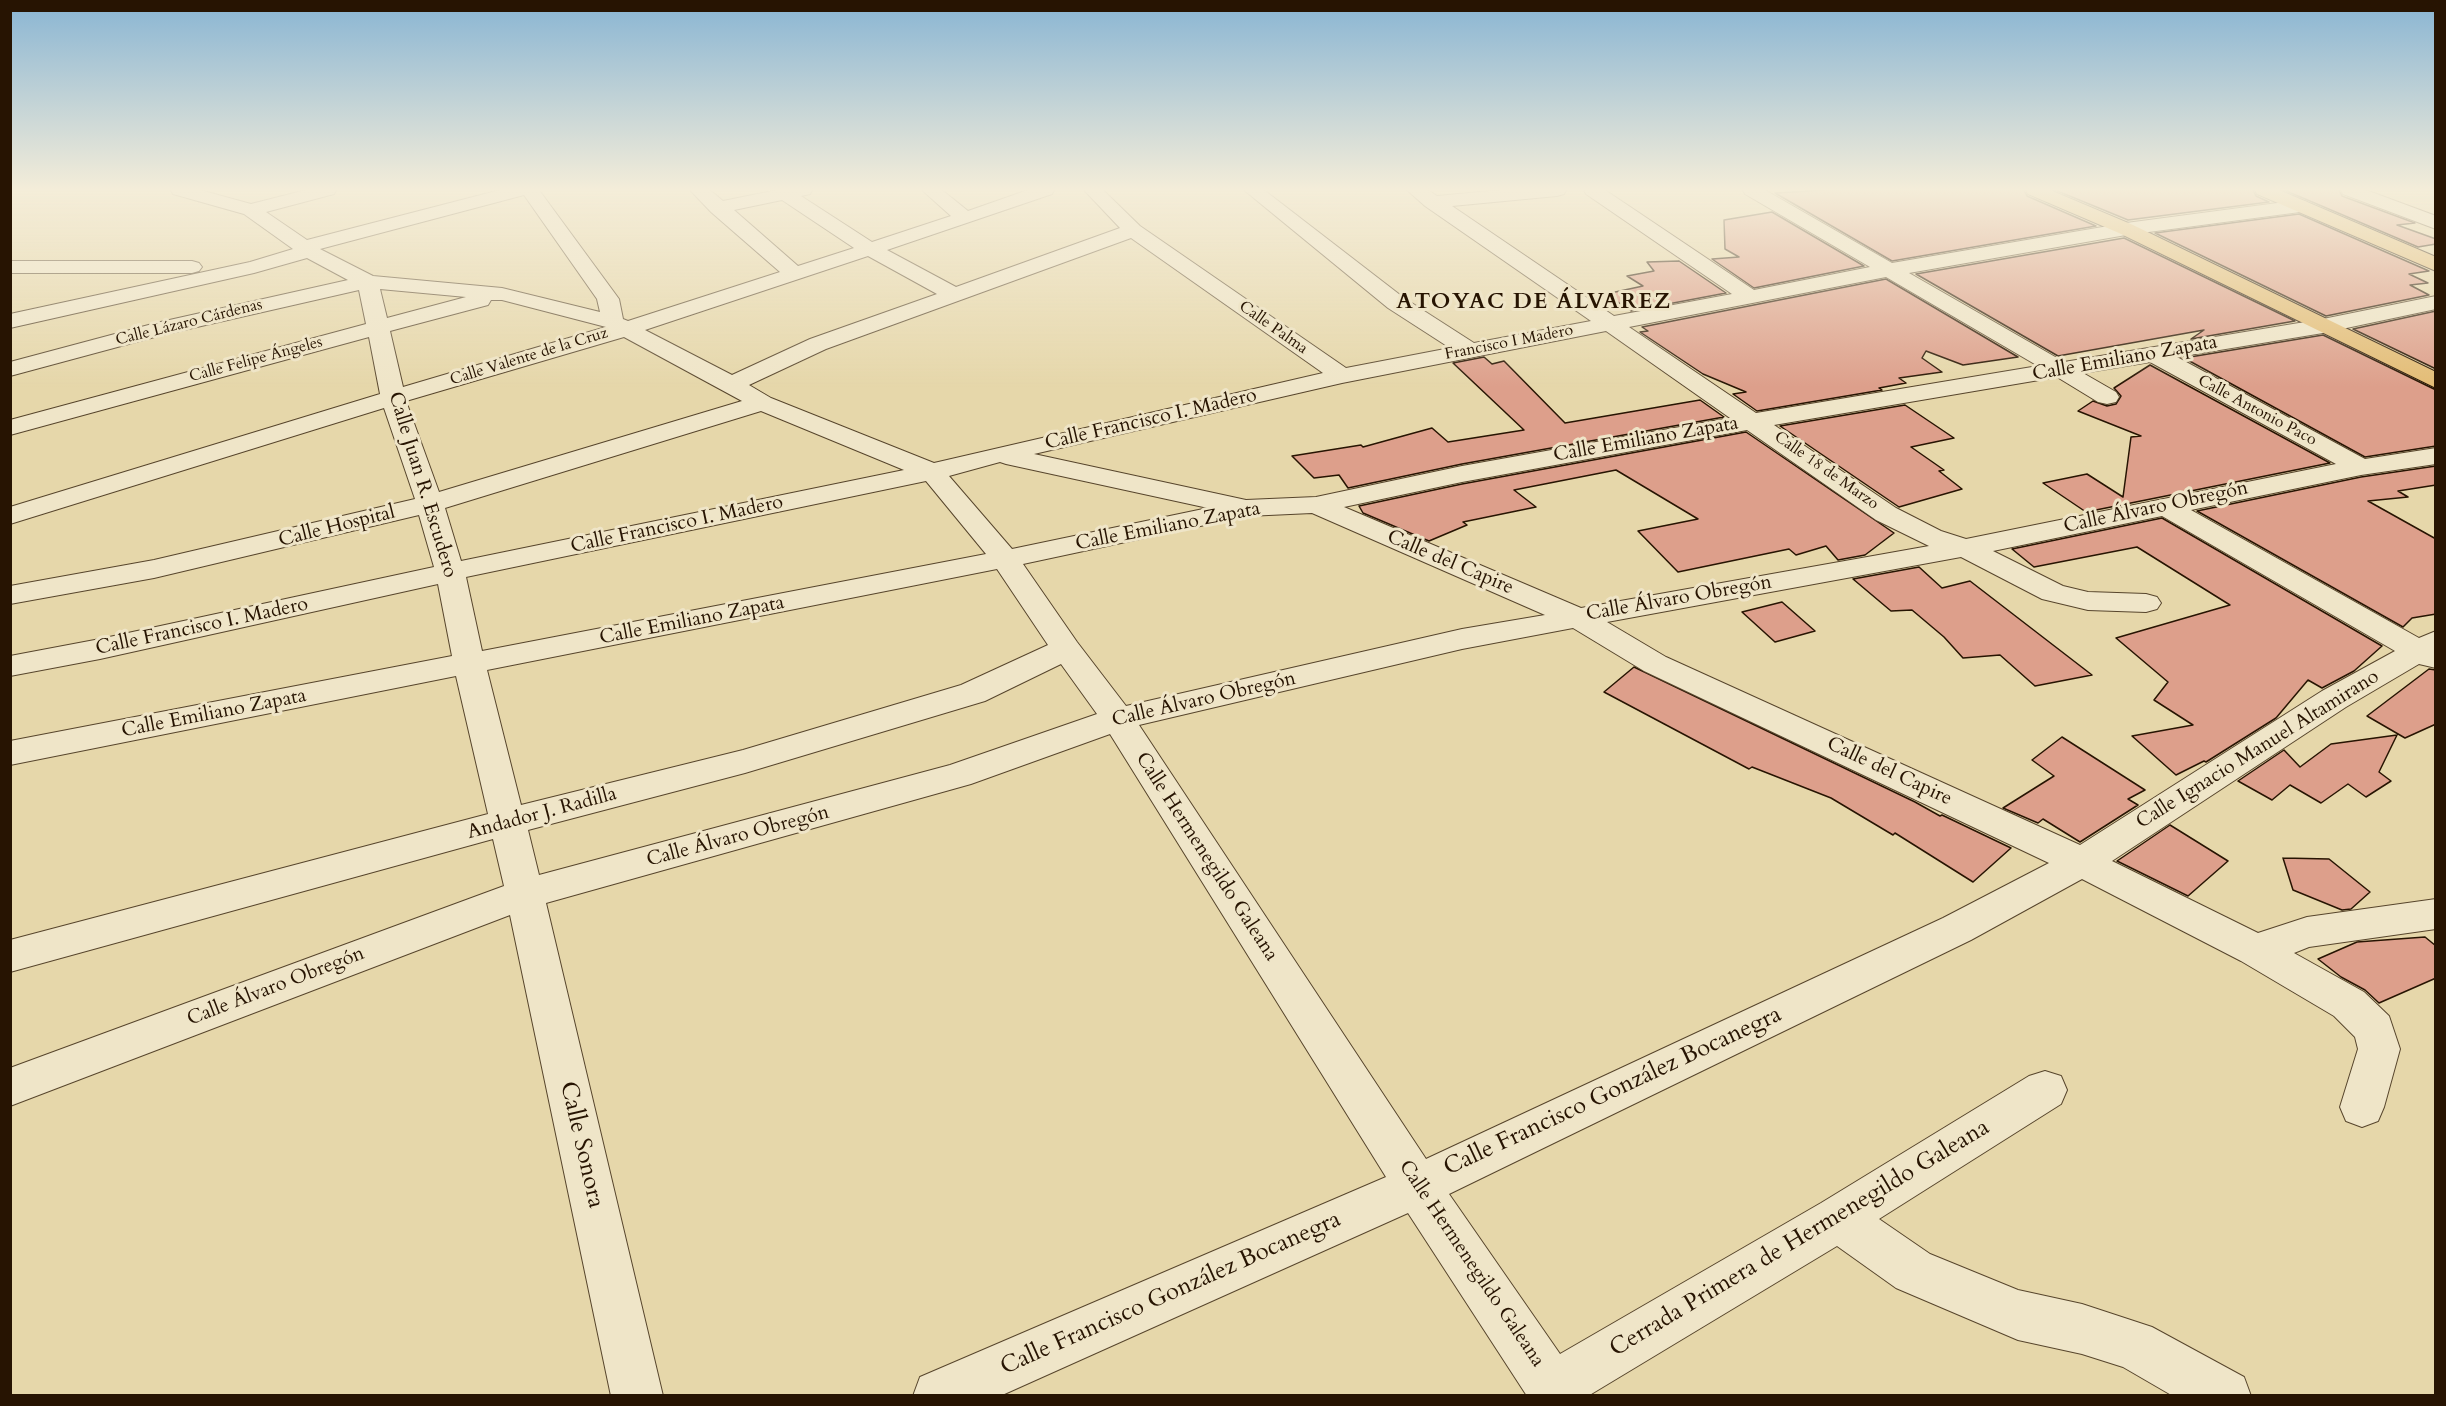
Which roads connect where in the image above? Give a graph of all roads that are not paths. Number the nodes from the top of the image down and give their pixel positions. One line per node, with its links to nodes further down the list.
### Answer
1 (287, 256): 18 (street)
2 (318, 256): 21 (street)
3 (577, 256): 28 (street)
4 (774, 256): 20 (street)
5 (850, 256): 20 (street, Calle Valente de la Cruz)
6 (882, 256): 23 (street)
7 (1061, 256): 23 (street)
8 (1170, 256): 35 (street, Calle Palma)
9 (1336, 256): 31 (street)
10 (1511, 256): 27 (street, Calle 18 de Marzo)
11 (1690, 256): 24 (street)
12 (1864, 256): 19 (street)
13 (1972, 256): 19 (street)
14 (2180, 256): 29 (main road)
15 (2414, 256): 16 (main road)
16 (2436, 265)
17 (10, 267): 18 (street)
18 (254, 267): 26 (street)
19 (1888, 270): 24 (street, Francisco I Madero); 34 (street)
20 (795, 274): 28 (street, Calle Valente de la Cruz)
21 (368, 282): 22 (street, Calle Hermenegildo Galeana); 30 (street, Calle Juan R. Escudero); 33 (street, Calle Lázaro Cárdenas)
22 (502, 294): 28 (street, Calle Hermenegildo Galeana); 30 (street, Calle Felipe Ángeles)
23 (954, 294): 37 (street)
24 (1748, 295): 27 (street, Francisco I Madero)
25 (2436, 302): 29 (street, Calle Emiliano Zapata)
26 (10, 321)
27 (1610, 323): 31 (street, Francisco I Madero); 41 (street, Calle 18 de Marzo)
28 (619, 325): 37 (street, Calle Hermenegildo Galeana); 39 (street, Calle Valente de la Cruz)
29 (2323, 326): 32 (street, Calle Emiliano Zapata); 36 (main road)
30 (378, 327): 39 (street, Calle Juan R. Escudero); 42 (street, Calle Felipe Ángeles)
31 (1470, 351): 35 (street, Francisco I Madero)
32 (2153, 354): 34 (street, Calle Emiliano Zapata); 45 (street, Calle Antonio Paco)
33 (10, 369)
34 (2061, 370): 38 (street); 41 (street, Calle Emiliano Zapata)
35 (1342, 376): 43 (street, Calle Francisco I. Madero)
36 (2436, 381)
37 (731, 384): 40 (street, Calle Hermenegildo Galeana)
38 (2107, 397)
39 (393, 398): 47 (street, Calle Juan R. Escudero); 51 (street, Calle Valente de la Cruz)
40 (762, 403): 46 (street, Calle Hermenegildo Galeana); 47 (street, Calle Hospital)
41 (1753, 421): 48 (street, Calle Emiliano Zapata); 52 (street, Calle 18 de Marzo)
42 (10, 428)
43 (997, 455): 46 (street, Calle Francisco I. Madero); 50 (street)
44 (2436, 456): 45 (street, Calle Álvaro Obregón)
45 (2361, 467): 49 (street, Calle Álvaro Obregón)
46 (932, 472): 53 (street, Calle Hermenegildo Galeana); 54 (street, Calle Francisco I. Madero)
47 (430, 504): 54 (street, Calle Juan R. Escudero); 55 (street, Calle Hospital)
48 (1316, 505): 50 (street, Calle Emiliano Zapata); 57 (street, Calle del Capire)
49 (2163, 506): 52 (street, Calle Álvaro Obregón); 59 (street)
50 (1247, 508): 53 (street, Calle Emiliano Zapata)
51 (10, 516)
52 (1965, 548): 56 (street, Calle 18 de Marzo); 57 (street, Calle Álvaro Obregón)
53 (1005, 559): 58 (street, Calle Hermenegildo Galeana); 60 (street, Calle Emiliano Zapata)
54 (450, 572): 60 (street, Calle Juan R. Escudero); 61 (street, Calle Francisco I. Madero)
55 (10, 595)
56 (2146, 603)
57 (1576, 617): 62 (street, Calle Álvaro Obregón); 65 (street, Calle del Capire)
58 (1066, 650): 62 (street, Calle Hermenegildo Galeana); 64 (street, Andador J. Radilla)
59 (2429, 651): 65 (street, Calle Ignacio Manuel Altamirano)
60 (469, 664): 63 (street, Calle Emiliano Zapata); 64 (street, Calle Juan R. Escudero)
61 (10, 666)
62 (1118, 718): 66 (street, Calle Álvaro Obregón); 73 (street, Calle Hermenegildo Galeana)
63 (10, 753)
64 (508, 822): 66 (street, Calle Juan R. Escudero); 69 (street, Andador J. Radilla)
65 (2082, 862): 68 (street, Calle del Capire); 73 (street, Calle Francisco González Bocanegra)
66 (525, 894): 70 (street, Calle Álvaro Obregón); 76 (street, Calle Sonora)
67 (2436, 915): 68 (street)
68 (2255, 950): 72 (street, Calle del Capire)
69 (10, 956)
70 (10, 1087)
71 (2045, 1090): 74 (street, Cerrada Primera de Hermenegildo Galeana)
72 (2362, 1107)
73 (1417, 1186): 75 (street, Calle Hermenegildo Galeana); 77 (street, Calle Francisco González Bocanegra)
74 (1838, 1220): 75 (street, Cerrada Primera de Hermenegildo Galeana); 78 (street)
75 (1556, 1391)
76 (637, 1395)
77 (939, 1395)
78 (2226, 1395)

